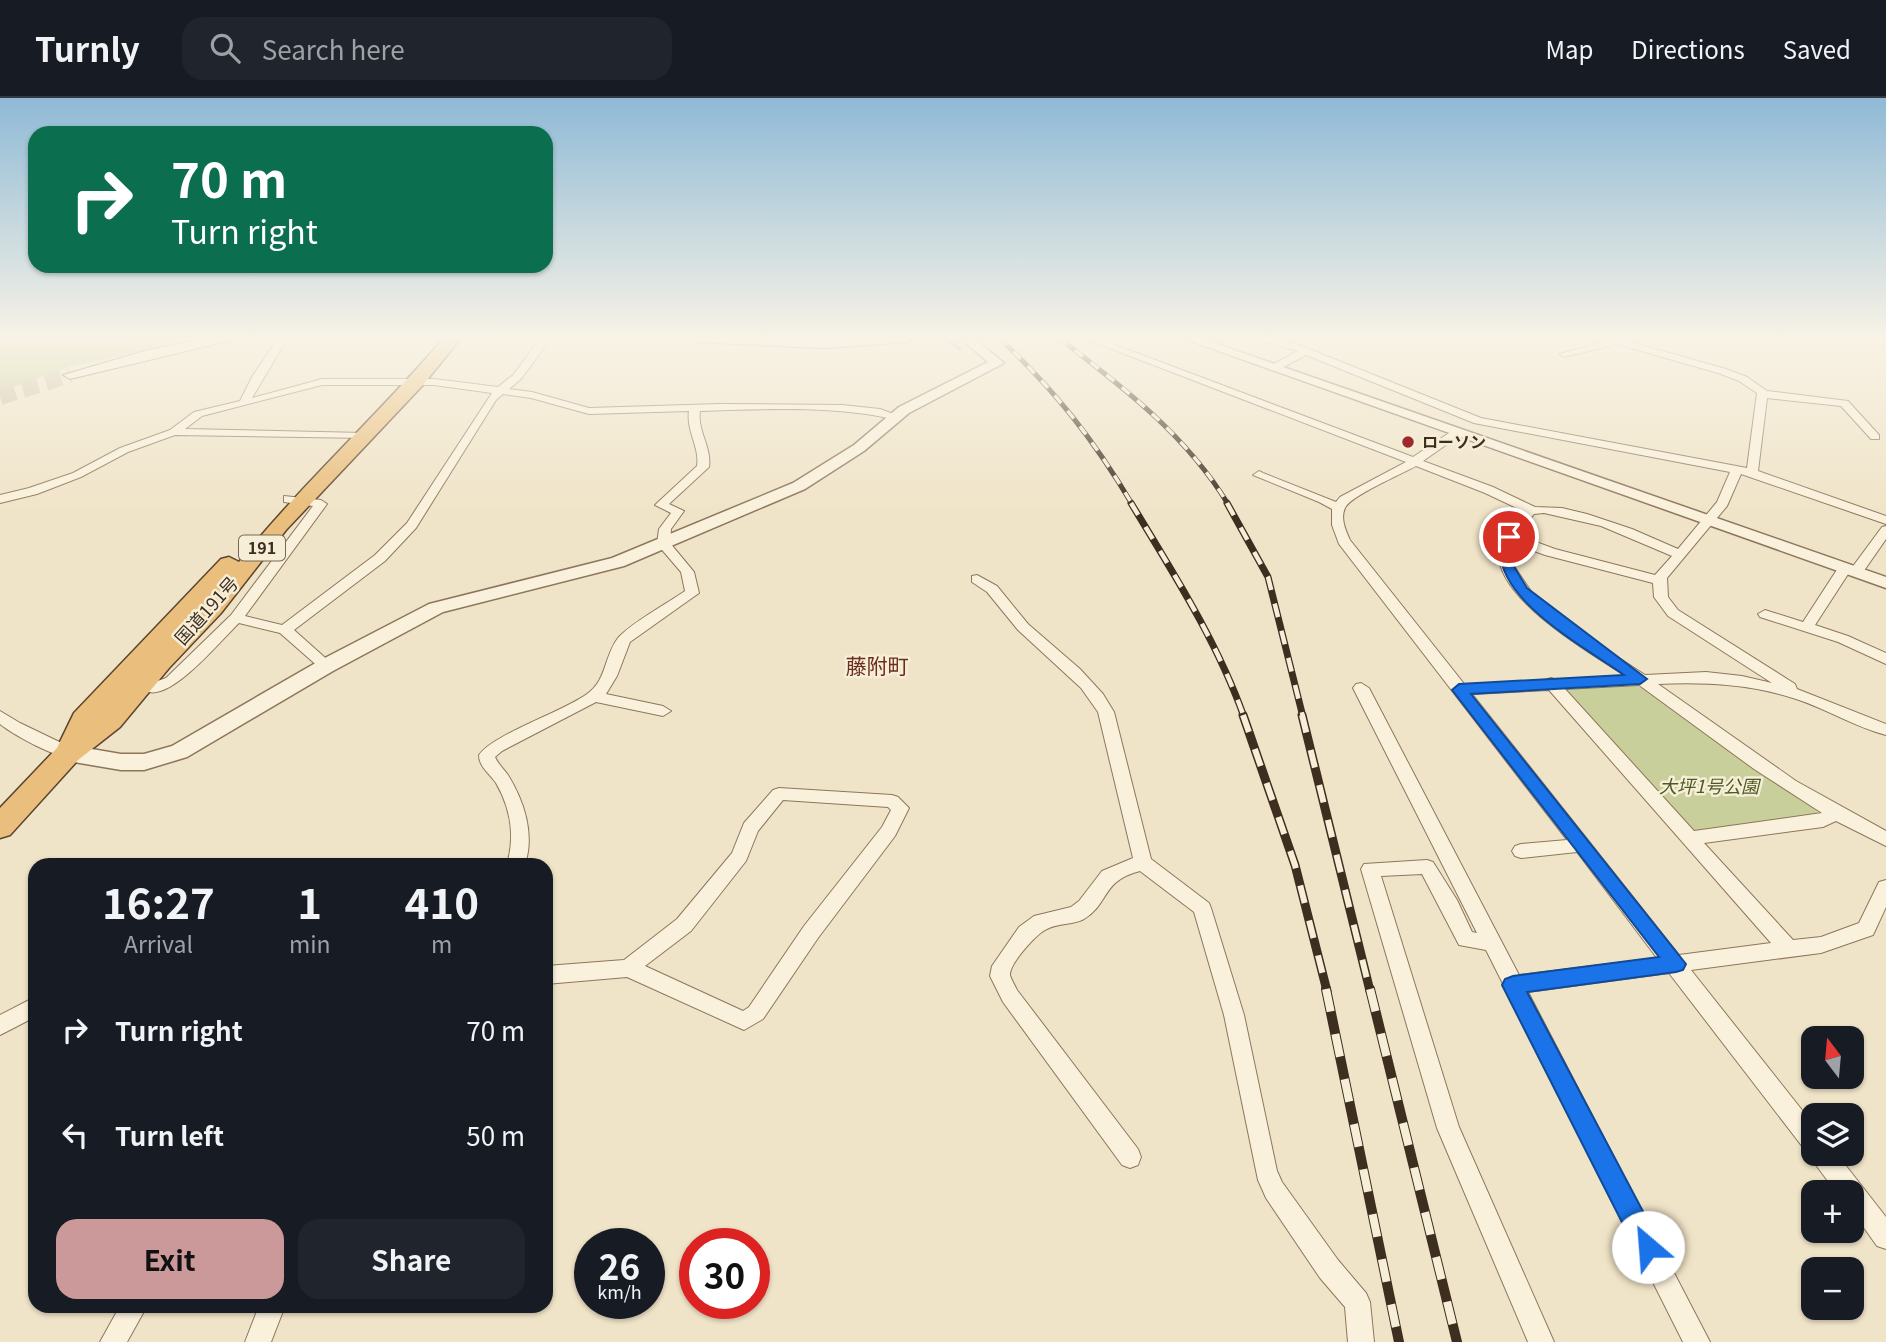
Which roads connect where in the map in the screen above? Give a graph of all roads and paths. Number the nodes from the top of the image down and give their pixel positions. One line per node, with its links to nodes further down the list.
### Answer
1 (247, 396): 12 (street)
2 (270, 396): 12 (street)
3 (394, 396): 18 (highway, 国道191号 / 191)
4 (495, 396): 41 (street)
5 (536, 396): 13 (street)
6 (935, 396): 14 (street)
7 (1239, 396): 20 (street)
8 (1351, 396): 17 (street)
9 (1417, 396): 15 (street)
10 (1762, 396): 22 (street)
11 (1781, 396): 19 (street)
12 (244, 403): 16 (street)
13 (695, 408): 14 (street); 32 (street)
14 (896, 417): 32 (street)
15 (1478, 421): 17 (street); 21 (street)
16 (174, 432): 18 (street); 24 (street)
17 (1460, 434): 20 (street); 28 (street)
18 (356, 436): 25 (highway, 国道191号 / 191)
19 (1875, 436)
20 (1413, 463): 26 (street); 27 (street)
21 (1737, 470): 22 (street); 28 (street)
22 (1752, 473): 29 (street)
23 (1259, 475): 26 (street)
24 (0, 499)
25 (296, 500): 39 (street); 54 (highway, 国道191号 / 191)
26 (1338, 508): 48 (street)
27 (1532, 510): 31 (street); 33 (street)
28 (1709, 520): 33 (street); 34 (street)
29 (1886, 520)
30 (1886, 530): 34 (street)
31 (1509, 537): 36 (street); 44 (street)
32 (663, 544): 43 (street); 49 (street)
33 (1680, 555): 36 (street)
34 (1850, 570): 37 (street); 40 (street)
35 (977, 579): 62 (street)
36 (1659, 580): 50 (street)
37 (1886, 583)
38 (1765, 614): 40 (street)
39 (236, 618): 41 (street); 46 (street)
40 (1807, 627): 42 (street)
41 (285, 630): 43 (street)
42 (1886, 659)
43 (326, 666): 54 (street)
44 (1640, 679): 45 (street); 50 (street); 55 (street)
45 (1551, 683): 48 (street); 57 (street)
46 (154, 688)
47 (1361, 688): 65 (street)
48 (1459, 690): 59 (street)
49 (596, 695): 51 (street); 61 (street)
50 (1800, 695): 53 (street)
51 (663, 711)
52 (0, 716): 54 (street)
53 (1886, 730)
54 (68, 753): 56 (highway, 国道191号 / 191)
55 (1835, 813): 57 (street); 58 (street)
56 (0, 827)
57 (1692, 838): 66 (street)
58 (1886, 839)
59 (1582, 845): 60 (street); 67 (street)
60 (1521, 851)
61 (517, 858)
62 (1143, 863): 74 (street); 83 (street)
63 (1886, 887): 64 (street)
64 (1882, 911): 66 (street)
65 (1492, 943): 70 (street); 84 (street)
66 (1789, 950): 67 (street)
67 (1676, 964): 70 (street); 73 (street)
68 (628, 968): 68 (street); 69 (street)
69 (553, 974)
70 (1513, 985): 85 (street)
71 (28, 1010): 72 (street)
72 (0, 1026)
73 (1801, 1126)
74 (1130, 1157)
75 (1831, 1166): 76 (street)
76 (1842, 1180)
77 (1864, 1207): 78 (street)
78 (1886, 1233)
79 (130, 1313): 81 (street)
80 (269, 1313): 82 (street)
81 (113, 1342)
82 (258, 1342)
83 (1361, 1342)
84 (1541, 1342)
85 (1697, 1342)

